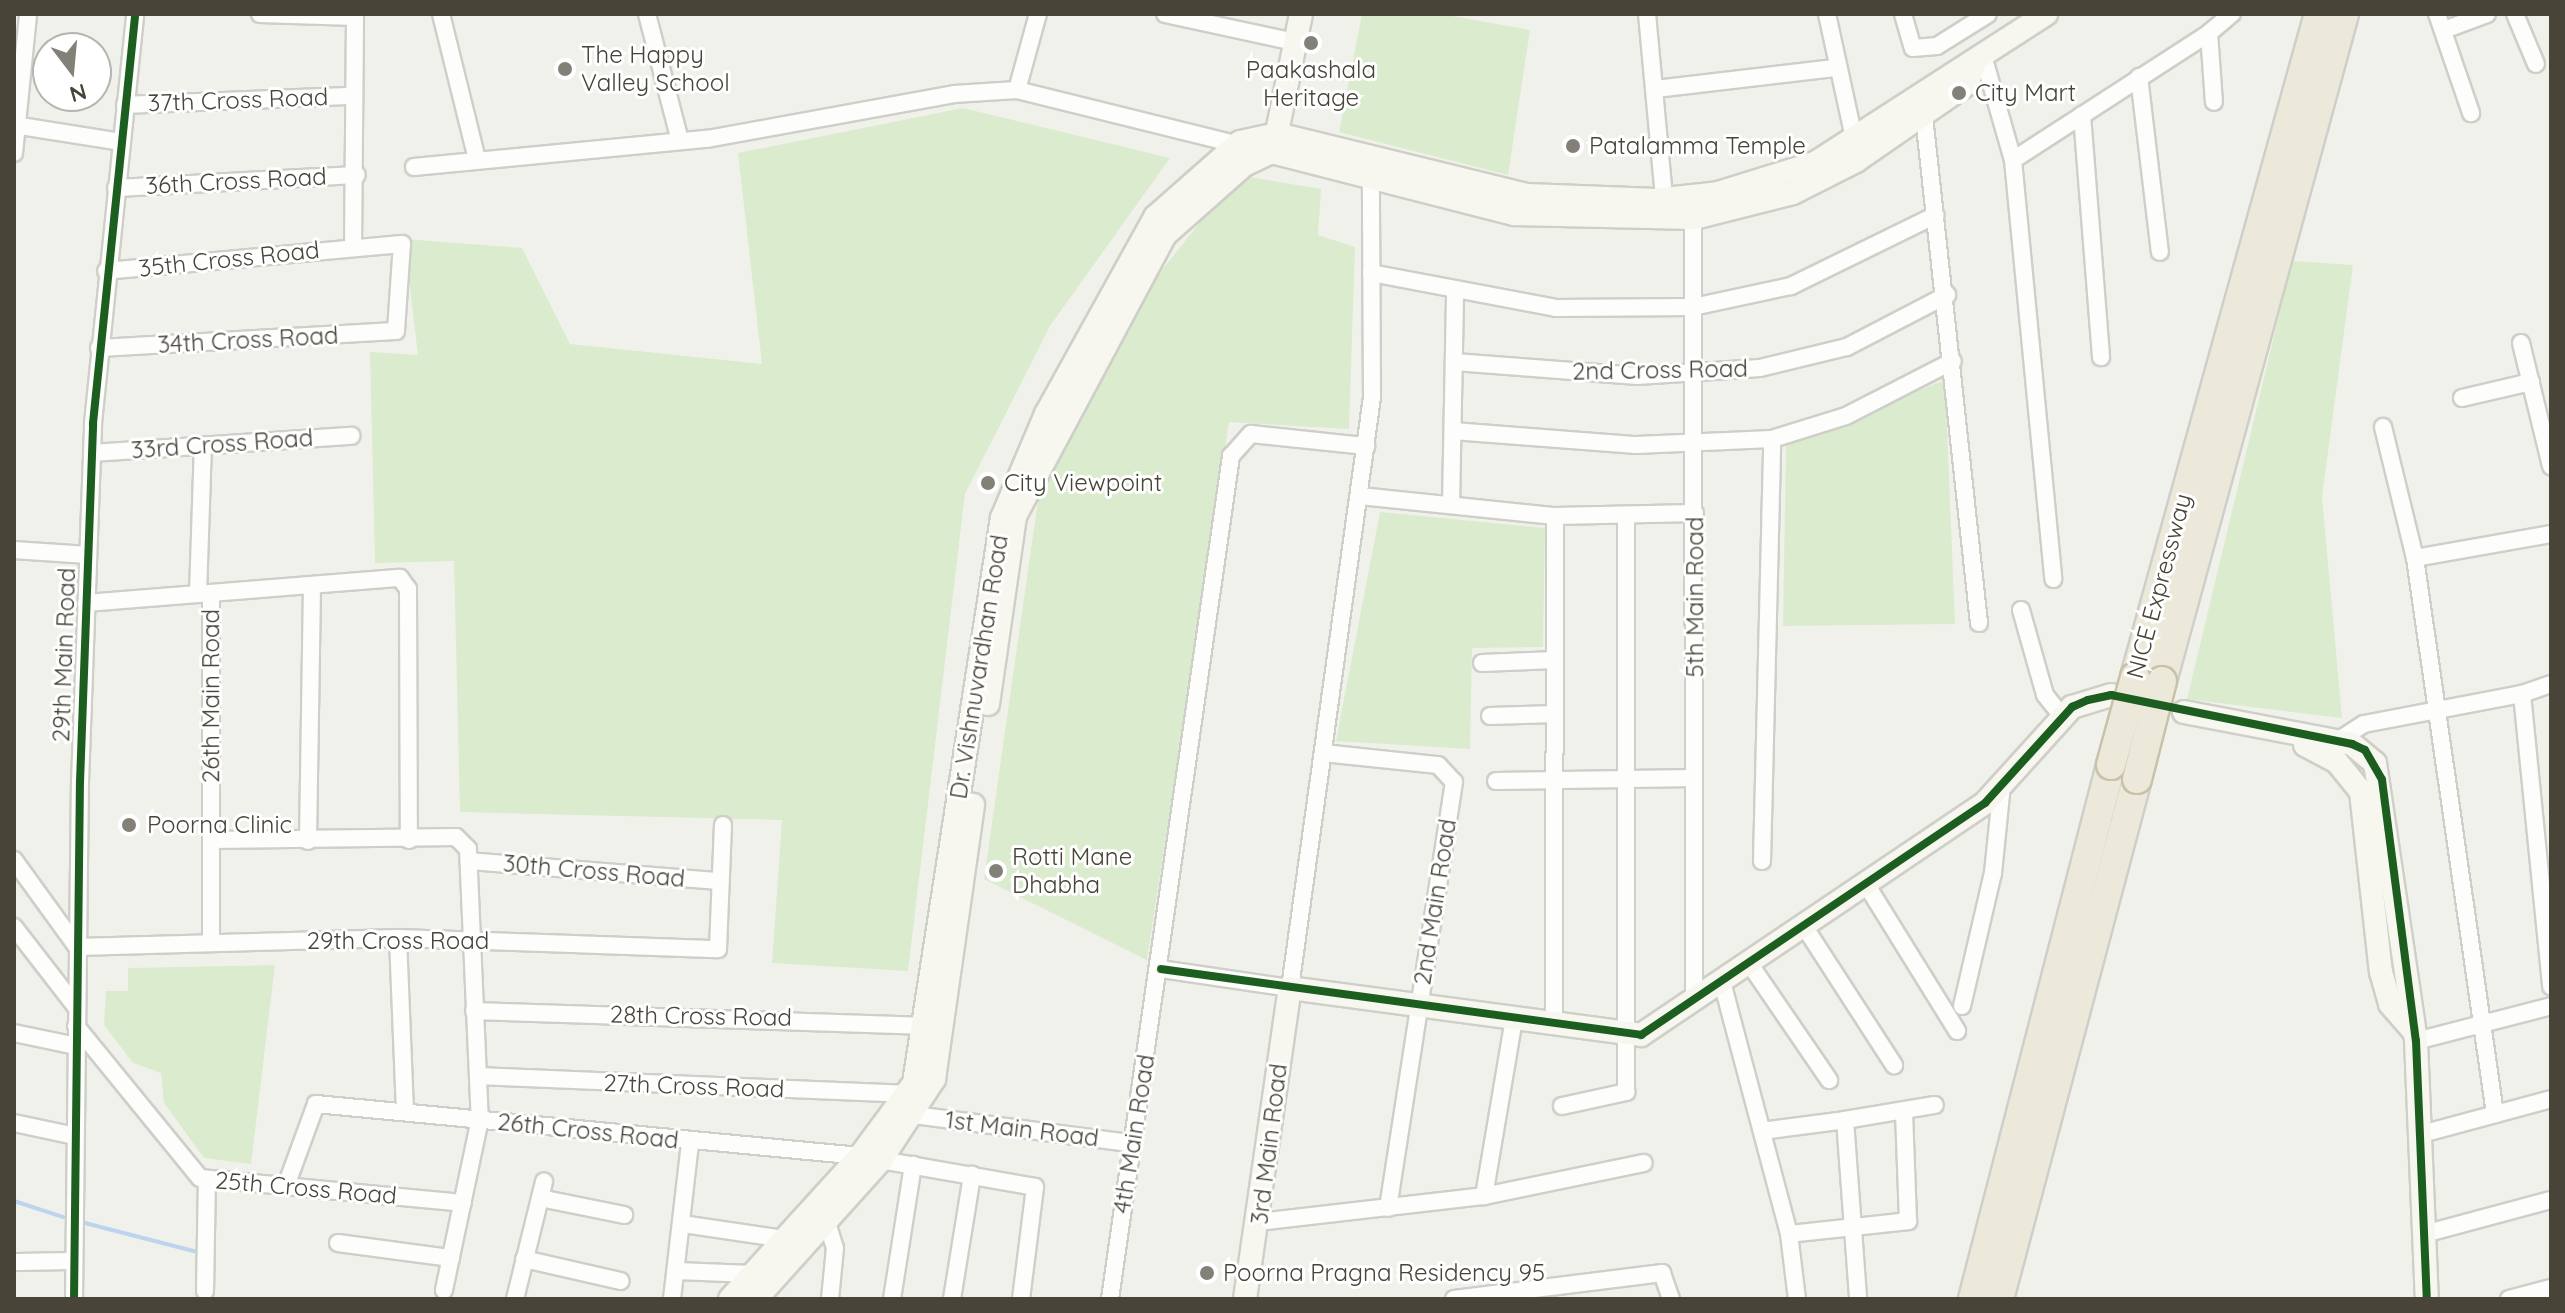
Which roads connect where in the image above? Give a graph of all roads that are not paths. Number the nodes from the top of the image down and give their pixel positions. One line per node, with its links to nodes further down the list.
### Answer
1 (28, 14): 36 (street)
2 (135, 14): 32 (street, 29th Main Road)
3 (260, 14): 19 (street)
4 (441, 14): 42 (street)
5 (647, 14): 37 (street)
6 (1038, 14): 29 (street)
7 (1165, 14): 23 (street)
8 (1301, 14): 23 (main road)
9 (1647, 14): 28 (street)
10 (1827, 14): 26 (street)
11 (1903, 14): 12 (street)
12 (1988, 14)
13 (2232, 14): 22 (street)
14 (2319, 14): 93 (highway, NICE Expressway)
15 (2344, 14): 93 (highway, NICE Expressway)
16 (2437, 14): 21 (street)
17 (2487, 14): 21 (street)
18 (2515, 14): 25 (street)
19 (355, 15): 30 (street)
20 (2040, 16): 24 (main road)
21 (2444, 30): 33 (street)
22 (2209, 33): 27 (street); 31 (street)
23 (1294, 42): 40 (main road)
24 (1979, 63): 35 (main road); 38 (main road); 43 (street)
25 (2536, 64)
26 (1833, 68): 28 (street); 38 (street)
27 (2139, 77): 34 (street); 52 (street)
28 (1655, 89): 48 (street)
29 (1017, 90): 37 (street); 40 (street)
30 (352, 96): 32 (street, 37th Cross Road); 46 (street)
31 (2214, 102)
32 (125, 105): 39 (street, 29th Main Road)
33 (2471, 113)
34 (2082, 115): 43 (street); 61 (street)
35 (1924, 116): 49 (main road); 50 (street)
36 (15, 125): 39 (street); 41 (street)
37 (684, 136): 42 (street)
38 (1854, 138): 49 (main road)
39 (121, 142): 47 (street, 29th Main Road)
40 (1262, 146): 45 (main road); 48 (main road); 139 (main road, Dr. Vishnuvardhan Road); 150 (main road, Dr. Vishnuvardhan Road)
41 (14, 153)
42 (477, 159): 44 (street)
43 (2013, 160): 85 (street)
44 (414, 167)
45 (1371, 174): 49 (main road); 54 (street)
46 (357, 175): 47 (street, 36th Cross Road); 51 (street)
47 (116, 188): 53 (street, 29th Main Road)
48 (1664, 199): 49 (main road)
49 (1693, 207): 57 (street, 5th Main Road)
50 (1936, 215): 56 (street); 57 (street)
51 (353, 248): 53 (street, 35th Cross Road); 58 (street, 35th Cross Road)
52 (2160, 252)
53 (106, 271): 60 (street, 29th Main Road)
54 (1371, 273): 55 (street); 73 (street)
55 (1455, 289): 57 (street); 63 (street)
56 (1947, 295): 62 (street); 64 (street, 2nd Cross Road)
57 (1693, 307): 64 (street, 5th Main Road)
58 (396, 331): 60 (street, 34th Cross Road)
59 (2521, 343): 65 (street)
60 (99, 348): 74 (street, 29th Main Road)
61 (2101, 357)
62 (1953, 361): 70 (street); 90 (street)
63 (1455, 362): 64 (street, 2nd Cross Road); 68 (street)
64 (1694, 374): 71 (street, 5th Main Road)
65 (2531, 382): 66 (street); 75 (street)
66 (2462, 398)
67 (2383, 427): 84 (street)
68 (1453, 431): 71 (street); 77 (street)
69 (351, 436): 72 (street, 33rd Cross Road)
70 (1772, 439): 71 (street); 116 (street)
71 (1694, 443): 78 (street, 5th Main Road)
72 (203, 446): 74 (street, 33rd Cross Road); 87 (street, 26th Main Road)
73 (1366, 446): 76 (street); 126 (street, 4th Main Road)
74 (92, 453): 83 (street, 29th Main Road)
75 (2551, 466)
76 (1360, 496): 77 (street); 104 (street)
77 (1451, 505): 80 (street)
78 (1695, 513): 79 (street); 105 (street, 5th Main Road)
79 (1626, 515): 80 (street); 106 (street)
80 (1555, 516): 91 (street)
81 (2551, 534): 84 (street)
82 (14, 550): 83 (street)
83 (88, 555): 88 (street, 29th Main Road)
84 (2415, 558): 97 (street)
85 (2053, 579)
86 (312, 588): 87 (street); 112 (street); 113 (street)
87 (205, 594): 88 (street); 111 (street, 26th Main Road)
88 (86, 603): 124 (street, 29th Main Road)
89 (2021, 610): 101 (street)
90 (1979, 623)
91 (1555, 660): 92 (street); 99 (street)
92 (1482, 663)
93 (2148, 679): 210 (highway, NICE Expressway, bridge); 211 (highway, NICE Expressway, bridge)
94 (2551, 684): 95 (street)
95 (2522, 694): 97 (street); 128 (street)
96 (2111, 695): 101 (main road)
97 (2439, 710): 103 (street); 140 (street)
98 (2184, 712): 102 (main road)
99 (1555, 714): 100 (street); 108 (street)
100 (1490, 716)
101 (2063, 717): 109 (main road)
102 (2274, 734): 103 (main road); 144 (main road)
103 (2336, 742): 144 (main road)
104 (1323, 753): 129 (street); 131 (street, 2nd Main Road)
105 (1694, 778): 106 (street); 130 (street, 5th Main Road)
106 (1621, 780): 108 (street); 142 (street)
107 (1496, 781): 108 (street)
108 (1554, 781): 137 (street)
109 (2002, 785): 118 (main road); 132 (street)
110 (723, 825): 117 (street)
111 (211, 840): 113 (street); 123 (street, 26th Main Road)
112 (409, 840): 113 (street); 115 (street)
113 (308, 841)
114 (14, 860): 124 (street)
115 (469, 861): 117 (street, 30th Cross Road); 122 (street)
116 (1762, 861)
117 (720, 881): 122 (street, 29th Cross Road)
118 (1866, 884): 119 (main road); 141 (street)
119 (1804, 926): 125 (main road); 146 (street)
120 (14, 927): 134 (street)
121 (398, 938): 122 (street, 29th Cross Road); 123 (street, 29th Cross Road); 154 (street)
122 (468, 940): 135 (street)
123 (211, 943): 124 (street, 29th Cross Road)
124 (77, 947): 134 (street, 29th Main Road)
125 (1749, 963): 127 (main road); 148 (street)
126 (1161, 969): 129 (street); 163 (street, 4th Main Road)
127 (1722, 982): 130 (main road); 159 (street)
128 (2551, 987)
129 (1290, 988): 131 (main road); 176 (main road, 3rd Main Road)
130 (1694, 999): 142 (main road)
131 (1419, 1006): 136 (main road); 173 (street, 2nd Main Road)
132 (1962, 1006)
133 (2551, 1006): 140 (street)
134 (76, 1007): 138 (street, 29th Main Road)
135 (474, 1011): 139 (street, 28th Cross Road); 147 (street)
136 (1514, 1019): 137 (main road); 170 (street)
137 (1554, 1024): 142 (main road)
138 (76, 1026): 145 (street, 29th Main Road); 168 (street, 25th Cross Road)
139 (928, 1026): 150 (main road, Dr. Vishnuvardhan Road)
140 (2483, 1028): 144 (street); 155 (street)
141 (1957, 1031)
142 (1621, 1032): 152 (street)
143 (14, 1033): 145 (street)
144 (2414, 1035): 160 (main road)
145 (76, 1046): 161 (street, 29th Main Road)
146 (1894, 1065)
147 (479, 1076): 150 (street, 27th Cross Road); 156 (street)
148 (1829, 1080)
149 (2551, 1099): 155 (street)
150 (911, 1105): 163 (street, 1st Main Road); 164 (main road, Dr. Vishnuvardhan Road)
151 (1935, 1105): 153 (street)
152 (1562, 1106)
153 (1904, 1111): 157 (street); 178 (street)
154 (405, 1112): 156 (street, 26th Cross Road); 169 (street, 26th Cross Road)
155 (2495, 1114): 160 (street)
156 (480, 1119): 162 (street, 26th Cross Road); 172 (street)
157 (1845, 1120): 159 (street); 178 (street)
158 (14, 1123): 161 (street)
159 (1762, 1131): 179 (street)
160 (2418, 1135): 180 (main road)
161 (75, 1136): 185 (street, 29th Main Road)
162 (690, 1143): 164 (street, 26th Cross Road); 177 (street)
163 (1131, 1143): 204 (street, 4th Main Road)
164 (870, 1159): 166 (street, 26th Cross Road); 175 (main road, Dr. Vishnuvardhan Road); 181 (main road, Dr. Vishnuvardhan Road)
165 (1644, 1163): 170 (street)
166 (913, 1165): 167 (street, 26th Cross Road); 201 (street)
167 (972, 1175): 202 (street); 203 (street, 26th Cross Road)
168 (207, 1179): 169 (street, 25th Cross Road); 192 (street)
169 (286, 1186): 172 (street, 25th Cross Road)
170 (1484, 1196): 173 (street)
171 (2551, 1200): 180 (street)
172 (463, 1203): 183 (street)
173 (1388, 1208): 176 (street)
174 (624, 1215): 184 (street)
175 (826, 1219): 199 (main road, Dr. Vishnuvardhan Road); 200 (street)
176 (1259, 1222): 205 (main road, 3rd Main Road)
177 (683, 1224): 181 (street); 187 (street)
178 (1850, 1227): 179 (street); 209 (street)
179 (1789, 1234): 208 (street)
180 (2424, 1234): 212 (main road)
181 (784, 1239): 188 (main road, Dr. Vishnuvardhan Road)
182 (338, 1243): 183 (street)
183 (451, 1258): 191 (street)
184 (524, 1259): 189 (street); 196 (street)
185 (74, 1261): 186 (street); 195 (street, 29th Main Road)
186 (14, 1262)
187 (677, 1271): 188 (street); 197 (street)
188 (752, 1274): 194 (main road, Dr. Vishnuvardhan Road)
189 (621, 1281)
190 (2551, 1288): 213 (street)
191 (444, 1290)
192 (205, 1291)
193 (1527, 1295): 206 (street); 207 (street)
194 (730, 1298): 198 (main road)
195 (74, 1299)
196 (515, 1299)
197 (672, 1299)
198 (737, 1299)
199 (756, 1299)
200 (830, 1299)
201 (892, 1299)
202 (952, 1299)
203 (1021, 1299)
204 (1110, 1299)
205 (1245, 1299)
206 (1454, 1299)
207 (1671, 1299)
208 (1797, 1299)
209 (1858, 1299)
210 (1973, 1299)
211 (1999, 1299)
212 (2427, 1299)
213 (2509, 1299)

